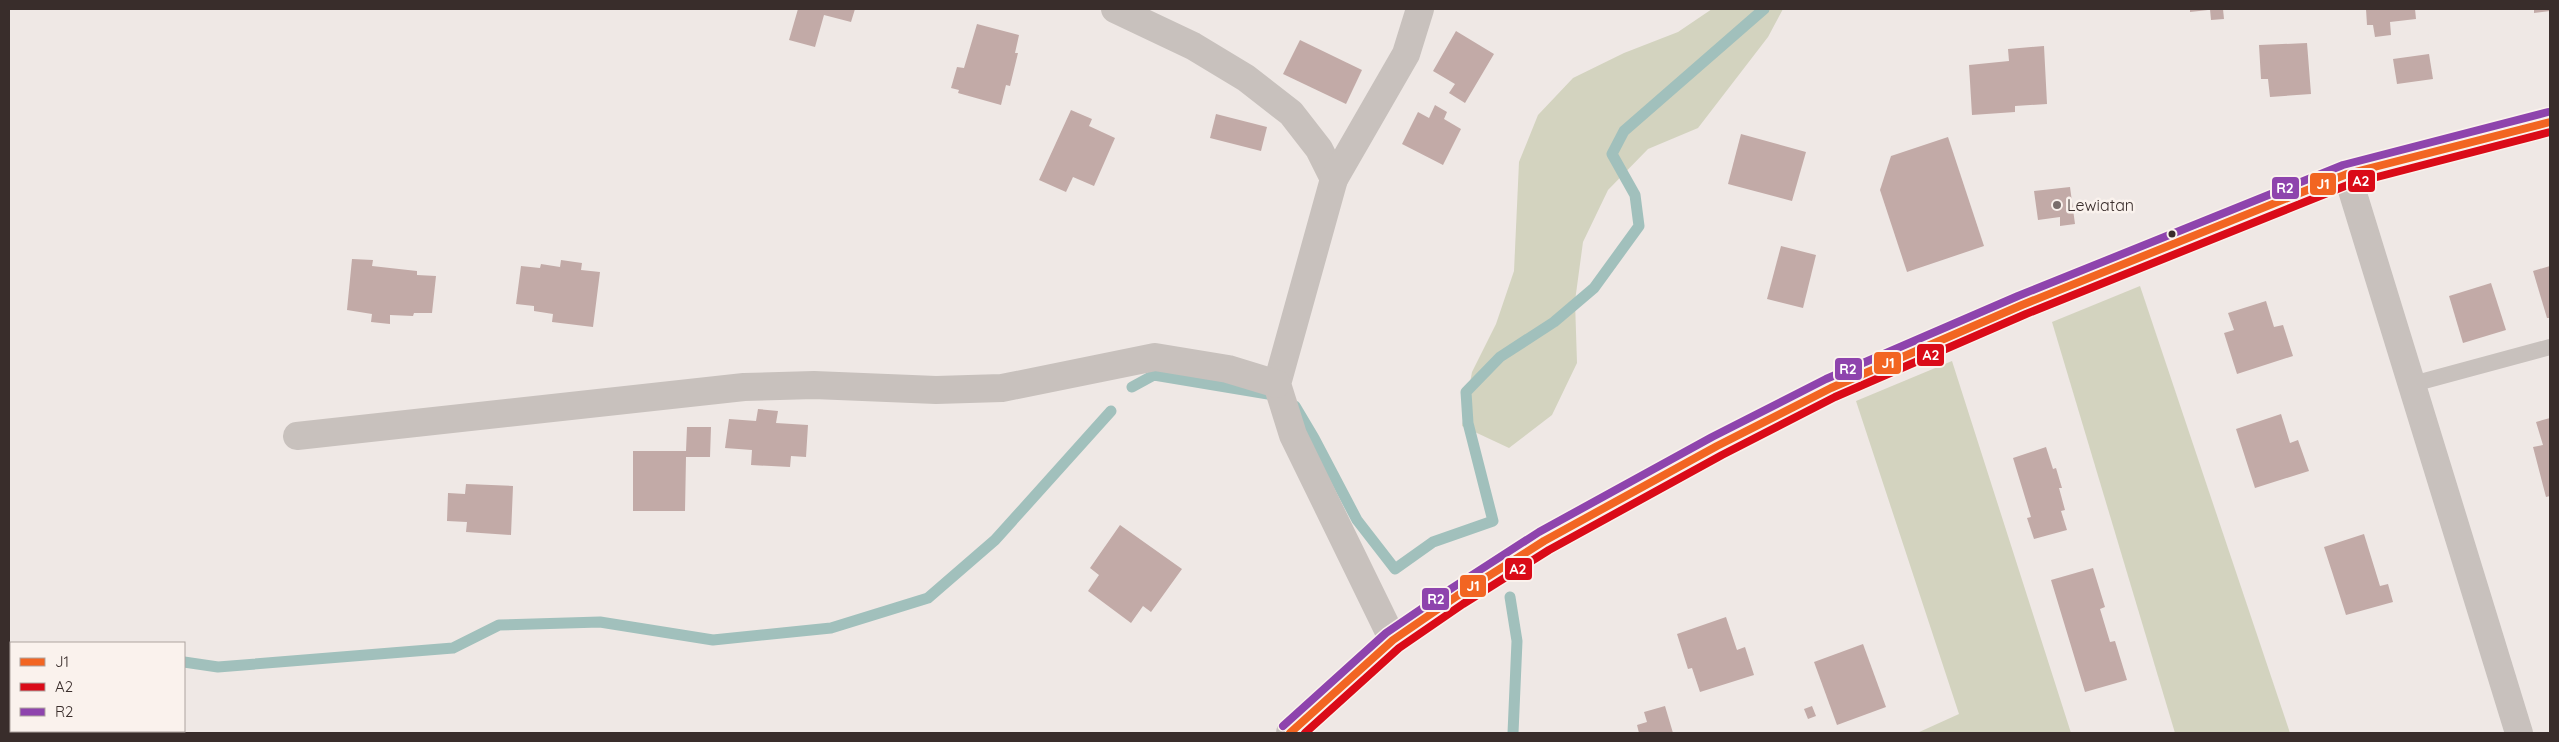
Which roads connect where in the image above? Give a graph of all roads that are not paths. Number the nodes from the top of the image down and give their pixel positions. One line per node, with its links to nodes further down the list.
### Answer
1 (1115, 9): 5 (street)
2 (1420, 9): 5 (street)
3 (2550, 122): 4 (street)
4 (2347, 174): 8 (street); 10 (street)
5 (1334, 179): 7 (street)
6 (2550, 347): 8 (lane)
7 (1277, 384): 9 (street); 10 (street)
8 (2413, 384): 12 (street)
9 (297, 436)
10 (1394, 640): 11 (street)
11 (1290, 733)
12 (2519, 733)

